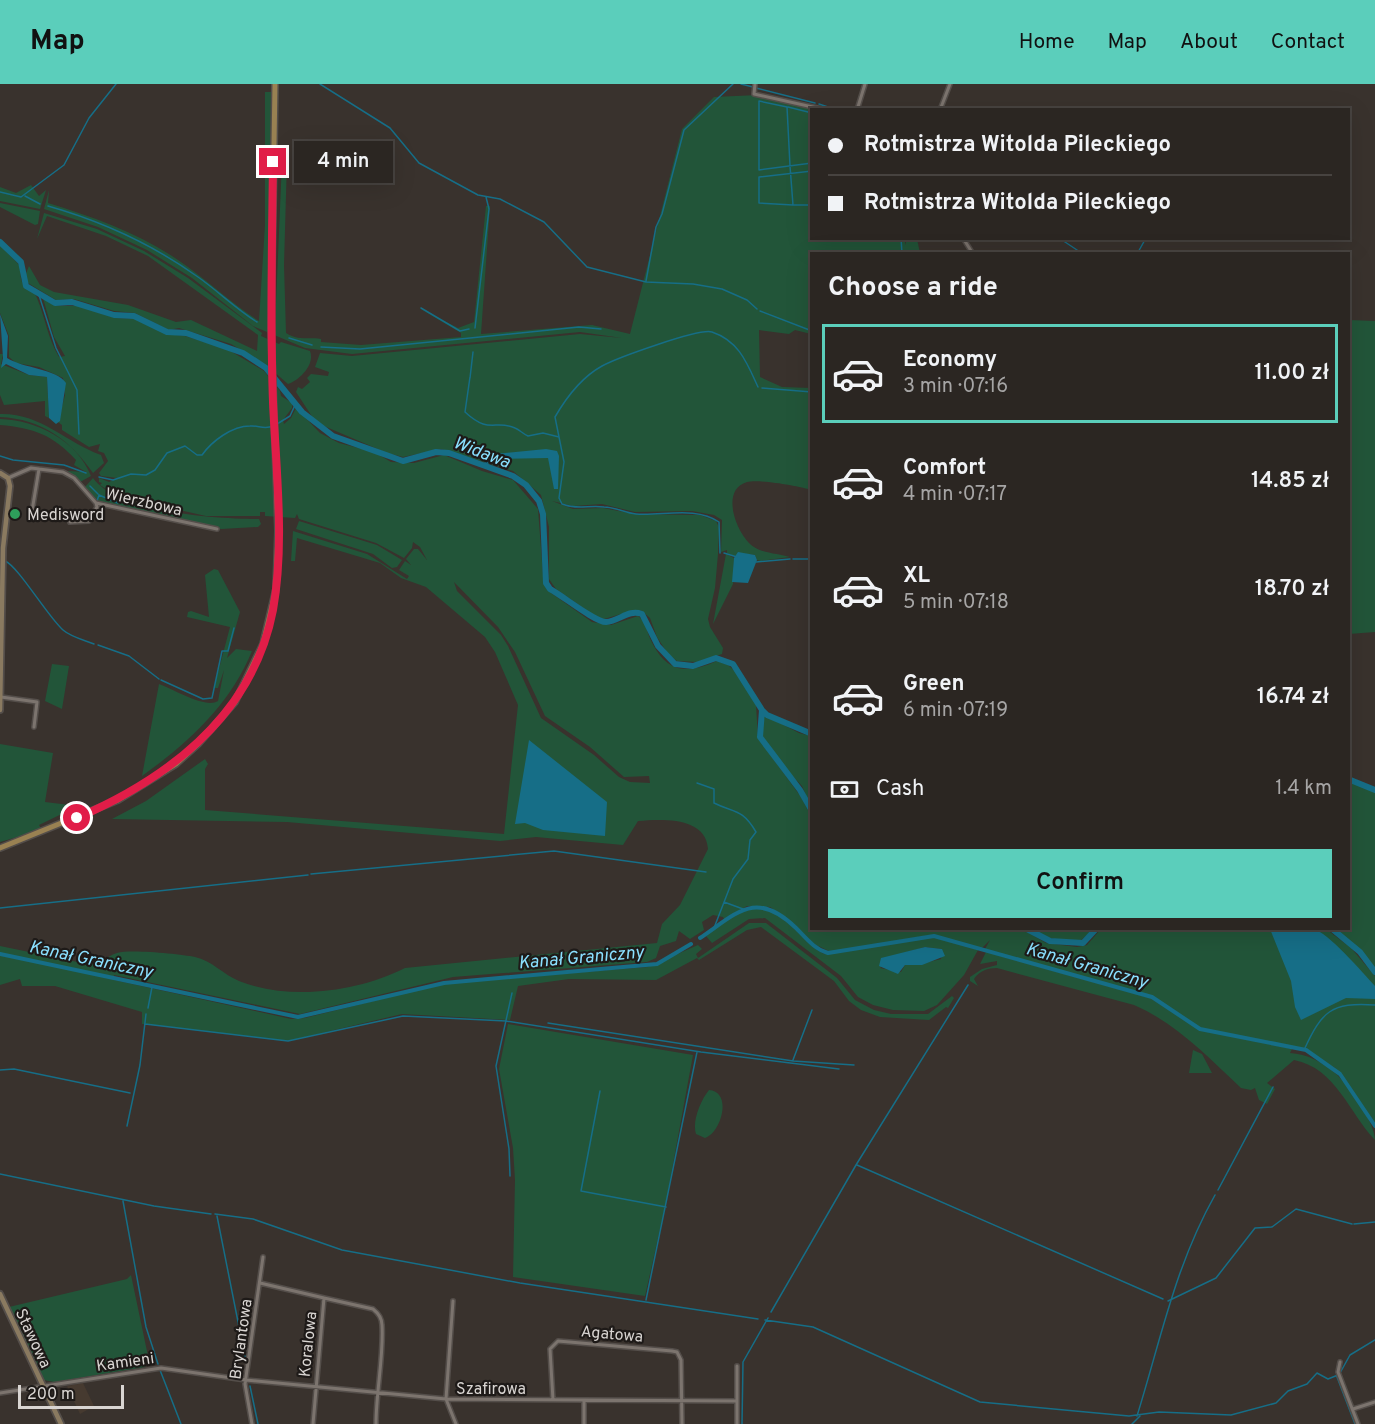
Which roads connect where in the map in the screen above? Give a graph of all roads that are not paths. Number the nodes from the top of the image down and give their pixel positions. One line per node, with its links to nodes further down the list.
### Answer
1 (274, 84): 19 (main road)
2 (755, 84): 5 (street)
3 (865, 84): 6 (street)
4 (950, 84): 7 (street)
5 (817, 108)
6 (858, 108)
7 (941, 108)
8 (39, 469): 10 (street, Wierzbowa); 11 (street, Wierzbowa); 12 (street)
9 (0, 473): 10 (street)
10 (8, 478): 15 (street)
11 (96, 503): 13 (street); 14 (street, Wierzbowa)
12 (32, 511)
13 (70, 522)
14 (217, 529)
15 (1, 643): 16 (street)
16 (2, 697): 17 (street); 18 (street)
17 (0, 710)
18 (34, 727)
19 (0, 847)
20 (263, 1257): 21 (street, Brylantowa)
21 (260, 1282): 23 (street, Koralowa); 27 (street, Brylantowa)
22 (0, 1294): 28 (street, Stawowa)
23 (324, 1298): 29 (street, Koralowa); 31 (street)
24 (453, 1301): 32 (street)
25 (1340, 1362): 38 (street)
26 (737, 1366): 36 (street)
27 (246, 1380): 28 (street, Kamieni); 29 (street, Szafirowa); 40 (street, Brylantowa)
28 (44, 1386): 30 (street, Kamieni); 39 (street, Stawowa)
29 (315, 1387): 31 (street, Szafirowa); 41 (street, Koralowa)
30 (0, 1393)
31 (376, 1394): 32 (street, Szafirowa); 42 (street)
32 (446, 1400): 33 (street, Szafirowa); 43 (street)
33 (553, 1400): 34 (street, Szafirowa); 35 (street, Agatowa)
34 (584, 1401): 35 (street, Szafirowa); 44 (street)
35 (682, 1401): 36 (street, Szafirowa); 45 (street)
36 (737, 1401): 46 (street)
37 (1375, 1402): 38 (street)
38 (1353, 1409): 47 (street)
39 (61, 1424)
40 (252, 1424)
41 (313, 1424)
42 (376, 1424)
43 (456, 1424)
44 (584, 1424)
45 (682, 1424)
46 (737, 1424)
47 (1358, 1424)

